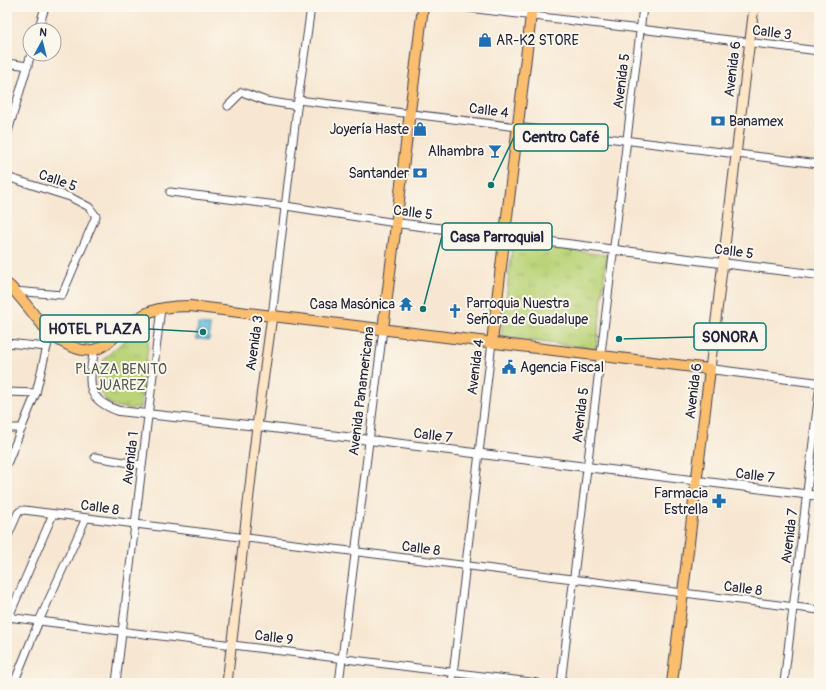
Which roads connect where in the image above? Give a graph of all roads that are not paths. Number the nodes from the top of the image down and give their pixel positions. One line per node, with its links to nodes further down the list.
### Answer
1 (45, 7): 8 (street)
2 (311, 7): 15 (street, Avenida 3)
3 (423, 7): 17 (main road, Avenida Panamericana)
4 (461, 7): 7 (street, Calle 3)
5 (643, 7): 9 (street, Avenida 5)
6 (754, 7): 10 (main road, Avenida 6)
7 (531, 11): 9 (street, Calle 3); 19 (main road, Avenida 4)
8 (40, 22)
9 (640, 29): 10 (street, Calle 3); 21 (street, Avenida 5)
10 (750, 42): 11 (street, Calle 3); 22 (main road, Avenida 6)
11 (819, 51)
12 (29, 62): 14 (street)
13 (7, 63): 14 (street)
14 (28, 66): 18 (street)
15 (298, 103): 16 (street, Calle 4); 17 (street, Calle 4); 26 (street, Avenida 3)
16 (228, 106)
17 (410, 114): 19 (street, Calle 4); 27 (main road, Avenida Panamericana)
18 (9, 121): 20 (street)
19 (518, 127): 21 (street, Calle 4); 28 (main road, Avenida 4)
20 (7, 135)
21 (627, 140): 22 (street, Calle 4); 29 (street, Avenida 5)
22 (736, 154): 23 (street, Calle 4); 30 (main road, Avenida 6)
23 (819, 164)
24 (7, 177): 32 (street, Calle 5)
25 (170, 192): 26 (street, Calle 5)
26 (286, 206): 27 (street, Calle 5); 34 (street, Avenida 3)
27 (396, 223): 28 (street, Calle 5); 35 (main road, Avenida Panamericana)
28 (504, 236): 29 (street, Calle 5); 37 (main road, Avenida 4)
29 (614, 249): 30 (street, Calle 5); 41 (street, Avenida 5)
30 (723, 263): 31 (street, Calle 5); 42 (main road, Avenida 6)
31 (819, 275)
32 (9, 285): 36 (main road)
33 (161, 308): 34 (main road); 40 (main road); 47 (street, Avenida 1)
34 (272, 316): 35 (main road); 48 (main road, Avenida 3)
35 (383, 329): 37 (main road); 51 (street, Avenida Panamericana)
36 (50, 334): 39 (street); 40 (main road)
37 (492, 342): 41 (main road); 52 (street, Avenida 4)
38 (7, 343): 39 (street)
39 (47, 347): 46 (street)
40 (94, 351): 47 (street, Calle 7)
41 (600, 356): 42 (main road); 56 (street, Avenida 5)
42 (710, 369): 43 (street); 57 (main road, Avenida 6)
43 (819, 383)
44 (7, 392): 46 (street)
45 (819, 392): 58 (street, Avenida 7)
46 (36, 393): 50 (street)
47 (148, 414): 48 (street, Calle 7); 55 (street, Avenida 1)
48 (257, 426): 51 (street, Calle 7); 64 (main road, Avenida 3)
49 (7, 428): 50 (street)
50 (22, 428): 54 (street)
51 (368, 440): 52 (street, Calle 7); 65 (street, Avenida Panamericana)
52 (480, 453): 56 (street, Calle 7); 66 (street, Avenida 4)
53 (95, 457): 55 (street)
54 (7, 464)
55 (142, 465): 62 (street, Avenida 1)
56 (587, 467): 57 (street, Calle 7); 67 (street, Avenida 5)
57 (696, 480): 58 (street, Calle 7); 68 (main road, Avenida 6)
58 (807, 494): 59 (street, Calle 7); 69 (street, Avenida 7)
59 (819, 496)
60 (53, 514): 61 (street, Calle 8); 63 (street, Calle 8); 71 (street)
61 (86, 518): 62 (street, Calle 8); 72 (street)
62 (135, 525): 64 (street, Calle 8); 73 (street, Avenida 1)
63 (7, 538)
64 (244, 539): 65 (street, Calle 8); 74 (main road, Avenida 3)
65 (355, 553): 66 (street, Calle 8); 75 (street, Avenida Panamericana)
66 (465, 566): 67 (street, Calle 8); 76 (street, Avenida 4)
67 (574, 580): 68 (street, Calle 8); 83 (street, Avenida 5)
68 (683, 594): 69 (street, Calle 8); 84 (main road, Avenida 6)
69 (793, 607): 70 (street, Calle 8); 85 (street, Avenida 7)
70 (819, 610)
71 (8, 619): 72 (street, Calle 9)
72 (39, 622): 73 (street, Calle 9); 77 (street)
73 (122, 632): 74 (street, Calle 9); 78 (street, Avenida 1)
74 (232, 645): 75 (street, Calle 9); 79 (main road, Avenida 3)
75 (342, 659): 76 (street, Calle 9); 80 (street, Avenida Panamericana)
76 (453, 672): 81 (street, Avenida 4); 82 (street, Calle 9)
77 (14, 683)
78 (116, 683)
79 (227, 683)
80 (339, 683)
81 (452, 683)
82 (538, 683)
83 (561, 683)
84 (672, 683)
85 (784, 683)

